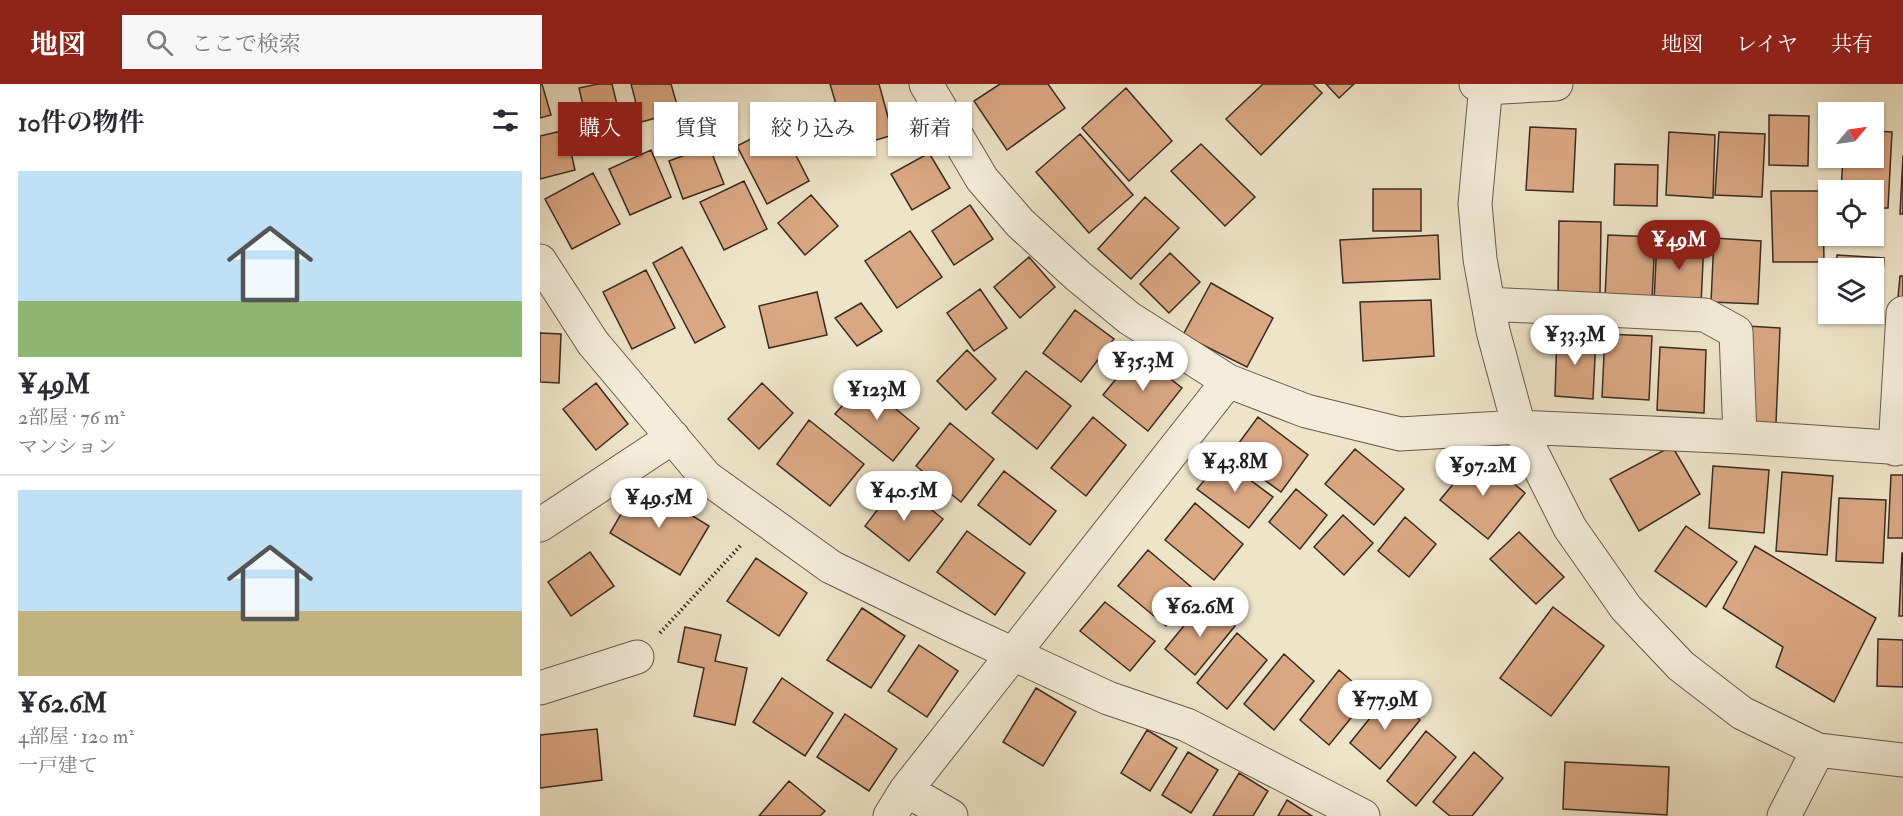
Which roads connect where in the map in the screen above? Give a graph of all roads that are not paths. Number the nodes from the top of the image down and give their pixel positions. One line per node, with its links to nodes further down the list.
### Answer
1 (926, 84): 7 (street)
2 (1557, 84): 3 (street)
3 (1482, 85): 5 (street)
4 (540, 261): 9 (street)
5 (1488, 304): 8 (street); 10 (street)
6 (1903, 314): 11 (street)
7 (1228, 381): 8 (street); 13 (street)
8 (1519, 428): 10 (street); 16 (street)
9 (673, 437): 12 (street); 13 (street)
10 (1740, 437): 11 (street)
11 (1899, 448)
12 (540, 525)
13 (1014, 653): 18 (street); 20 (street)
14 (638, 657): 15 (street)
15 (540, 688)
16 (1818, 750): 17 (street); 21 (street)
17 (1903, 760)
18 (898, 803): 19 (street)
19 (951, 816)
20 (1363, 816)
21 (1784, 816)

